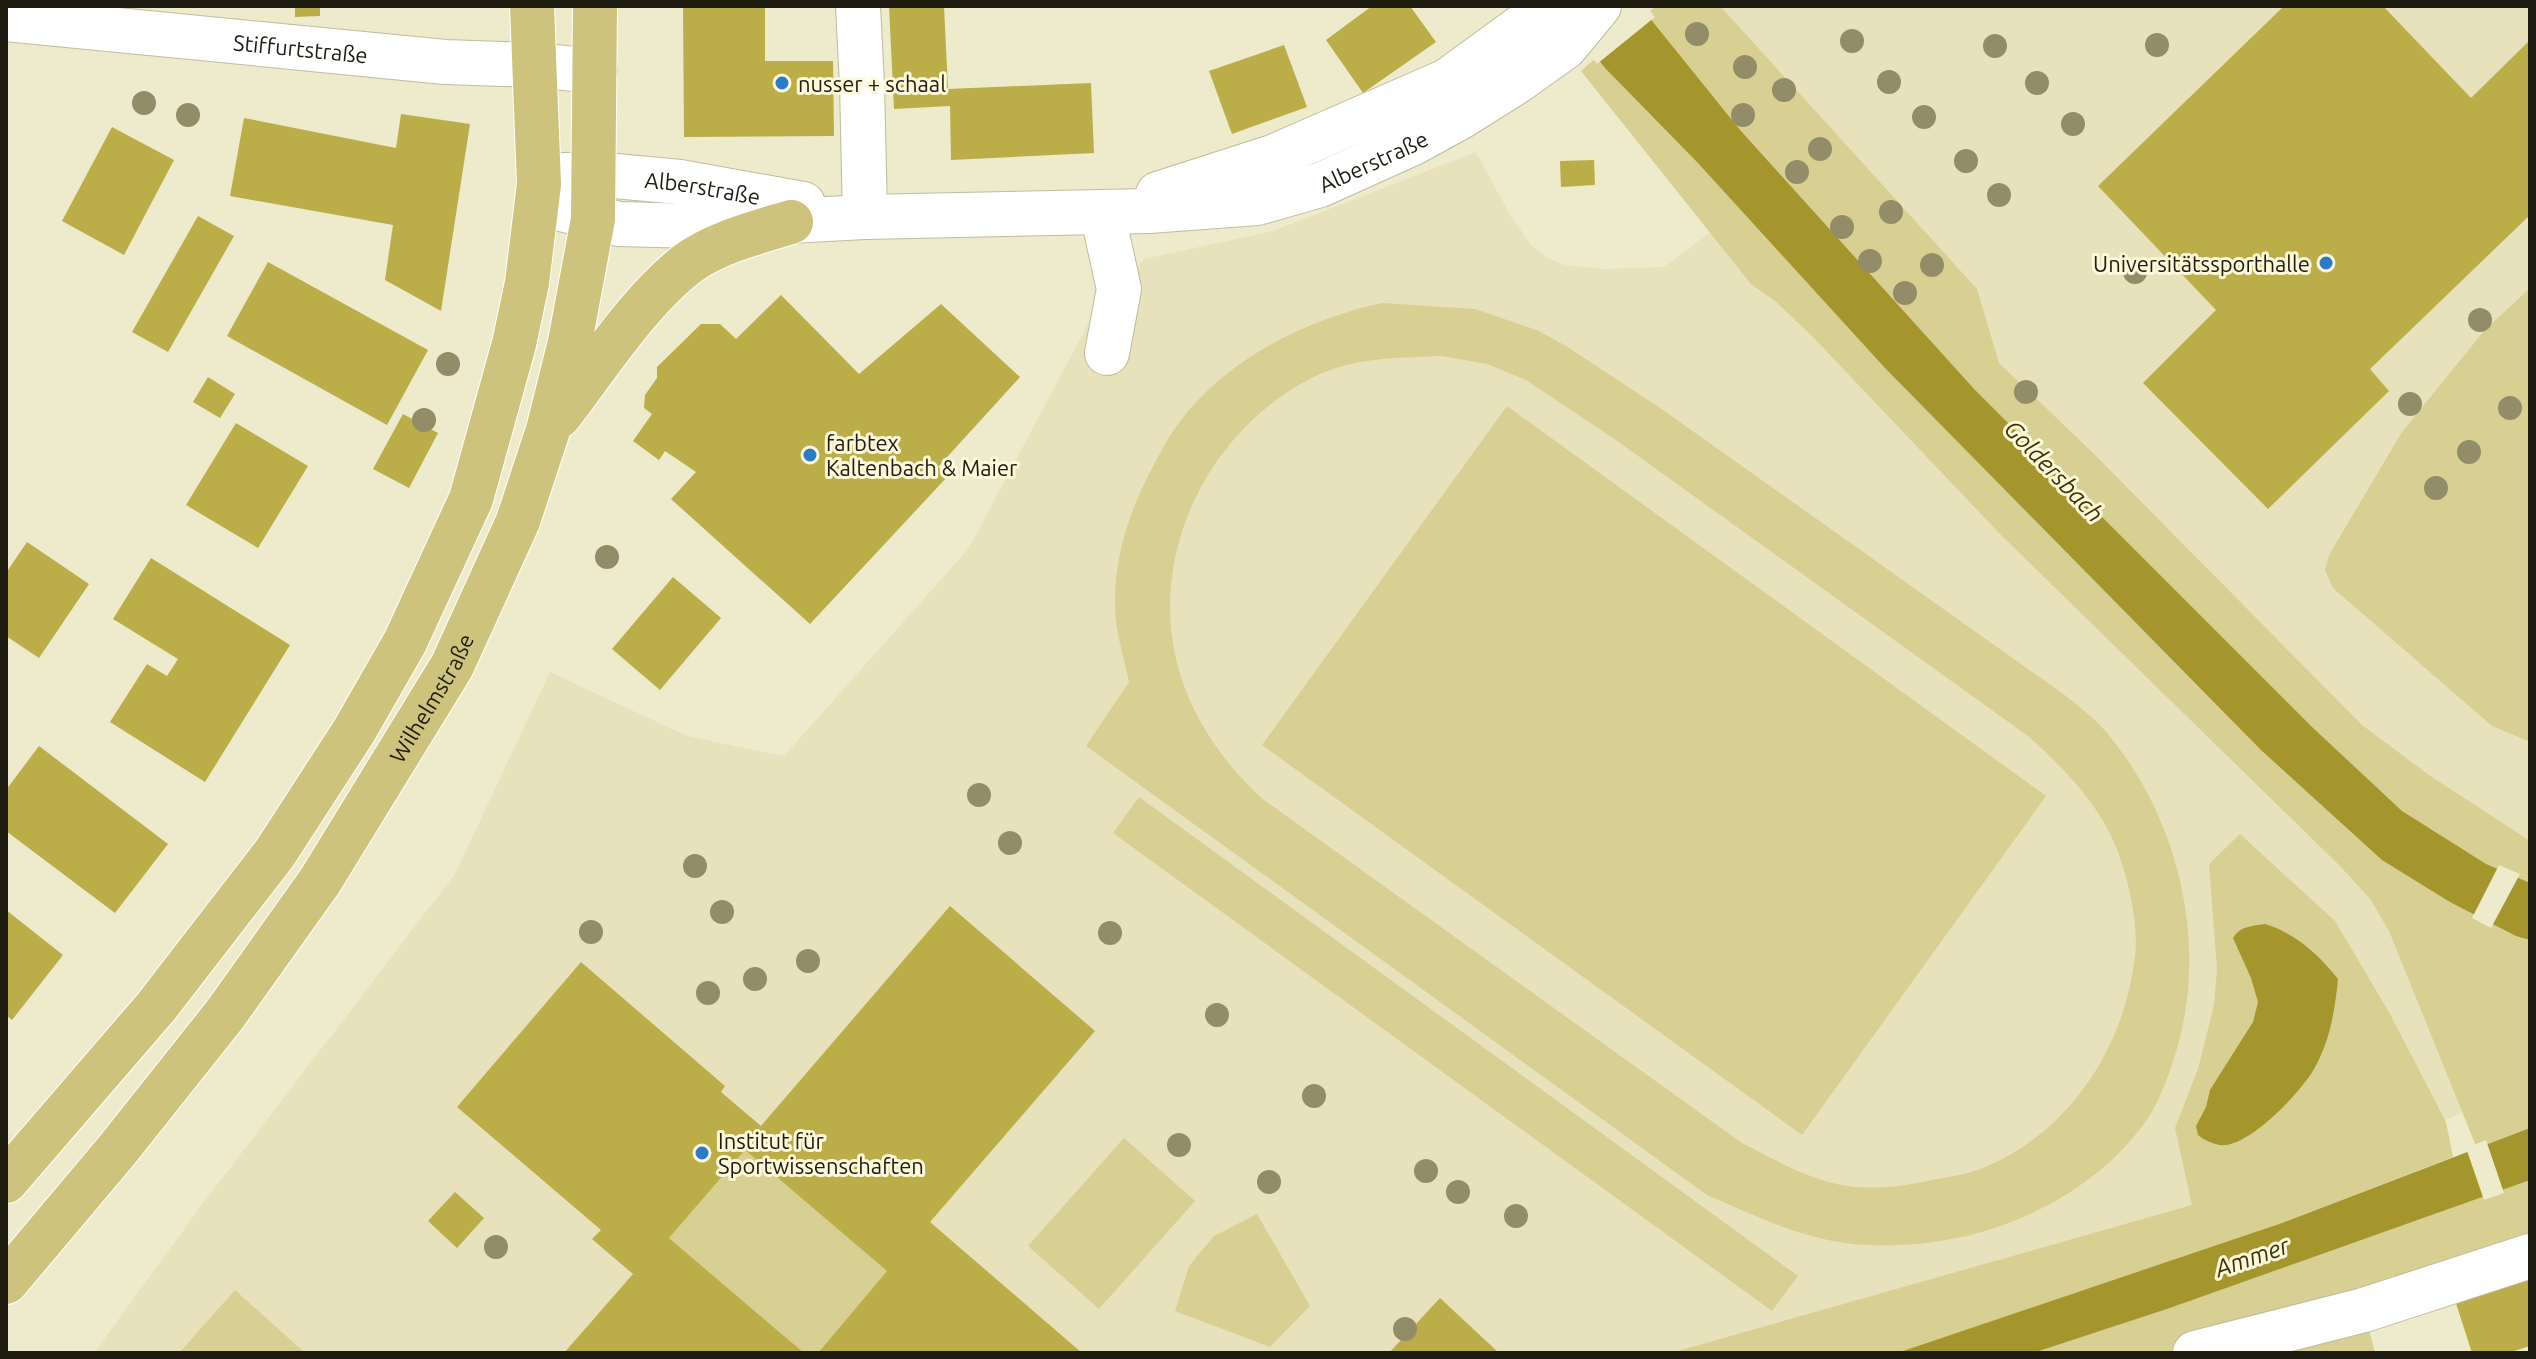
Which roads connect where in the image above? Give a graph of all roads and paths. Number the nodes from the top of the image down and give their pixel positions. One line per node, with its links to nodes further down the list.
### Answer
1 (532, 6): 7 (main road)
2 (595, 6): 8 (main road, Wilhelmstraße)
3 (858, 6): 12 (street)
4 (1599, 6): 6 (street, Alberstraße)
5 (6, 19): 7 (street, Stiffurtstraße)
6 (1560, 24): 11 (street, Alberstraße)
7 (535, 65): 8 (street, Stiffurtstraße); 10 (main road)
8 (595, 71): 9 (main road, Wilhelmstraße)
9 (594, 174): 10 (street, Alberstraße); 12 (street, Alberstraße); 13 (main road, Wilhelmstraße)
10 (538, 193): 13 (street, Alberstraße); 17 (main road)
11 (1102, 212): 12 (street, Alberstraße); 15 (street)
12 (865, 217): 14 (street, Alberstraße)
13 (593, 219): 14 (street, Alberstraße); 16 (main road, Wilhelmstraße)
14 (791, 222): 16 (main road)
15 (1107, 353)
16 (548, 430): 20 (main road, Wilhelmstraße)
17 (23, 1150): 18 (main road)
18 (6, 1181)
19 (2530, 1256): 21 (street)
20 (6, 1282)
21 (2195, 1353)

